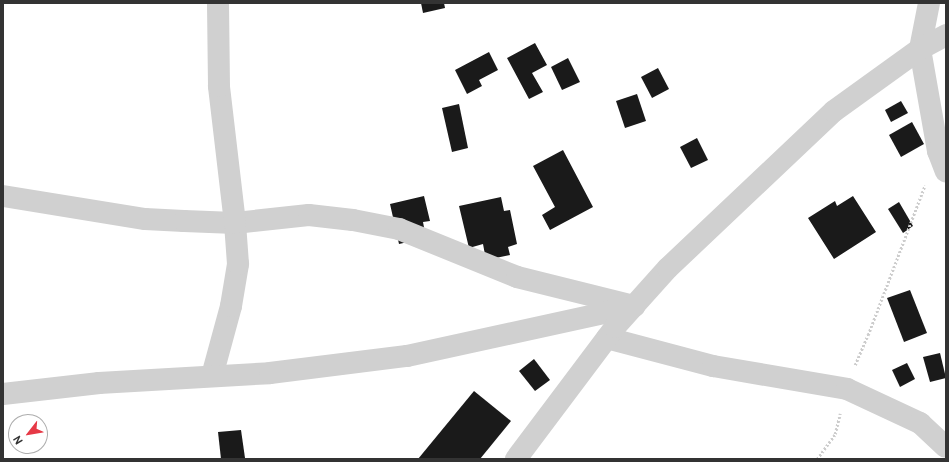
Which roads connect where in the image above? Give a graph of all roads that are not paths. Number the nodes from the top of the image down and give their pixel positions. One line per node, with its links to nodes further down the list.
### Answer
1 (218, 3): 7 (street)
2 (929, 3): 4 (street)
3 (946, 35): 4 (street)
4 (920, 48): 5 (street); 8 (street)
5 (946, 172)
6 (3, 196): 7 (street)
7 (235, 223): 8 (street); 10 (street)
8 (634, 306): 9 (street); 10 (street)
9 (607, 338): 12 (street); 13 (street)
10 (212, 376): 11 (street)
11 (3, 394)
12 (941, 436)
13 (516, 459)

